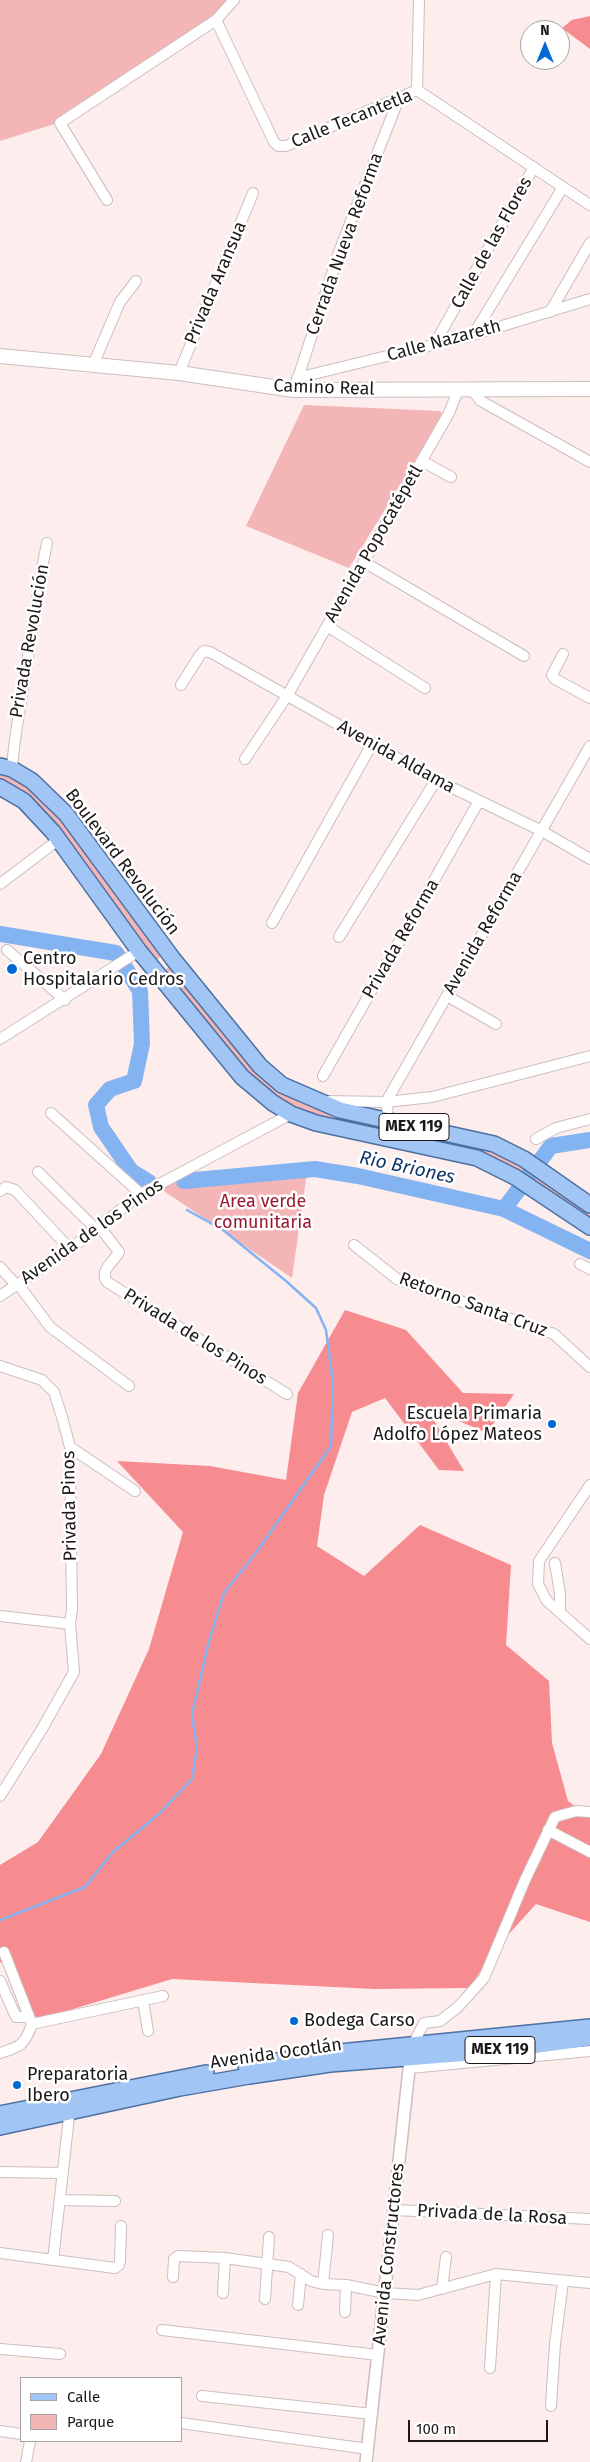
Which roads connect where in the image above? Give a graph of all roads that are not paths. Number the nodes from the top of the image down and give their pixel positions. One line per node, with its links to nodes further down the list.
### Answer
1 (234, 0): 3 (street)
2 (419, 0): 4 (street)
3 (216, 20): 5 (street, Calle Tecantetla); 9 (street)
4 (417, 90): 5 (street, Calle Tecantetla); 6 (street, Calle Tecantetla)
5 (398, 98): 20 (street, Cerrada Nueva Reforma)
6 (534, 167): 7 (street, Calle Tecantetla); 16 (street, Calle de las Flores)
7 (563, 187): 10 (street, Calle Tecantetla); 15 (street)
8 (253, 193): 19 (street, Privada Aransua)
9 (107, 200)
10 (590, 205)
11 (590, 243): 14 (street)
12 (136, 281): 18 (street)
13 (590, 299): 14 (street, Calle Nazareth)
14 (550, 312): 15 (street, Calle Nazareth)
15 (473, 336): 16 (street, Calle Nazareth)
16 (434, 345): 20 (street, Calle Nazareth)
17 (0, 356): 18 (main road, Camino Real)
18 (93, 365): 19 (main road, Camino Real)
19 (179, 373): 20 (main road, Camino Real)
20 (295, 384): 22 (main road, Camino Real)
21 (590, 389): 23 (main road, Camino Real)
22 (458, 390): 23 (main road, Camino Real); 24 (street, Avenida Popocatépetl)
23 (472, 390): 25 (street)
24 (422, 461): 26 (street); 28 (street, Avenida Popocatépetl)
25 (590, 462)
26 (451, 477)
27 (48, 543): 39 (street, Privada Revolución)
28 (362, 564): 29 (street, Avenida Popocatépetl); 31 (street)
29 (327, 626): 33 (street); 34 (street, Avenida Popocatépetl)
30 (563, 654): 35 (street)
31 (524, 656)
32 (181, 685): 34 (street, Avenida Aldama)
33 (425, 688)
34 (287, 696): 36 (street, Avenida Aldama); 38 (street, Avenida Popocatépetl)
35 (590, 698)
36 (372, 744): 40 (street, Avenida Aldama); 47 (street)
37 (590, 746): 43 (street, Avenida Reforma)
38 (245, 759)
39 (6, 768): 51 (main road, Boulevard Revolución / MEX 119)
40 (436, 780): 42 (street, Avenida Aldama); 48 (street)
41 (0, 787): 44 (main road, MEX 119)
42 (479, 801): 43 (street, Avenida Aldama); 58 (street, Privada Reforma)
43 (542, 831): 45 (street, Avenida Aldama); 53 (street, Avenida Reforma)
44 (58, 840): 46 (street); 50 (main road, MEX 119)
45 (590, 858)
46 (0, 884)
47 (272, 923)
48 (339, 937)
49 (7, 950): 54 (street)
50 (132, 955): 52 (main road, MEX 119); 54 (street)
51 (173, 959): 52 (main road); 59 (main road, Boulevard Revolución / MEX 119)
52 (156, 973): 62 (main road, MEX 119)
53 (447, 996): 55 (street); 60 (street, Avenida Reforma)
54 (65, 1000): 56 (street)
55 (496, 1024)
56 (0, 1039)
57 (590, 1056): 60 (street)
58 (322, 1076)
59 (317, 1102): 60 (street); 64 (main road, Boulevard Revolución / MEX 119)
60 (386, 1102): 64 (street)
61 (51, 1113): 68 (street)
62 (291, 1114): 68 (street, Avenida de los Pinos); 70 (main road, MEX 119)
63 (590, 1119): 65 (street)
64 (389, 1122): 69 (main road, Boulevard Revolución / MEX 119)
65 (536, 1139)
66 (38, 1172): 71 (street)
67 (0, 1191): 73 (street)
68 (141, 1194): 71 (street, Avenida de los Pinos)
69 (590, 1205)
70 (589, 1224)
71 (98, 1227): 73 (street, Avenida de los Pinos); 82 (street, Privada de los Pinos)
72 (354, 1245): 80 (street, Retorno Santa Cruz)
73 (70, 1249): 77 (street, Avenida de los Pinos)
74 (580, 1264): 76 (street)
75 (0, 1267): 77 (street)
76 (590, 1269)
77 (17, 1284): 78 (street, Avenida de los Pinos); 81 (street)
78 (0, 1296)
79 (0, 1366): 83 (street, Privada Pinos)
80 (590, 1367)
81 (129, 1386)
82 (288, 1394)
83 (70, 1447): 85 (street); 89 (street, Privada Pinos)
84 (590, 1485): 87 (street)
85 (135, 1491)
86 (555, 1563): 87 (street)
87 (560, 1611): 90 (street)
88 (0, 1616): 89 (street)
89 (70, 1624): 91 (street, Privada Pinos)
90 (590, 1639)
91 (0, 1796)
92 (590, 1812): 93 (street)
93 (548, 1830): 94 (street); 105 (street)
94 (590, 1852)
95 (4, 1952): 99 (street)
96 (0, 1981): 99 (street)
97 (163, 1996): 98 (street)
98 (143, 2001): 99 (street); 101 (street)
99 (30, 2020): 104 (street)
100 (590, 2027): 105 (main road, Avenida Ocotlán / MEX 119)
101 (148, 2031)
102 (590, 2038): 105 (main road, Avenida Ocotlán / MEX 119)
103 (590, 2051): 105 (street)
104 (0, 2053)
105 (411, 2057): 106 (main road, Avenida Ocotlán / MEX 119); 113 (street, Avenida Constructores)
106 (70, 2106): 107 (main road, Avenida Ocotlán / MEX 119); 108 (main road, Avenida Ocotlán / MEX 119); 110 (street)
107 (0, 2114)
108 (0, 2127)
109 (0, 2172): 110 (street)
110 (63, 2173): 111 (street)
111 (60, 2200): 112 (street); 121 (street)
112 (115, 2201)
113 (394, 2210): 114 (street, Privada de la Rosa); 132 (street, Avenida Constructores)
114 (590, 2219)
115 (121, 2226): 121 (street)
116 (328, 2235): 128 (street)
117 (270, 2237): 122 (street)
118 (0, 2254): 121 (street)
119 (446, 2257): 130 (street)
120 (226, 2258): 122 (street); 125 (street); 131 (street)
121 (53, 2260)
122 (268, 2265): 123 (street); 133 (street)
123 (301, 2274): 128 (street); 134 (street)
124 (496, 2274): 126 (street); 130 (street); 140 (street)
125 (174, 2277)
126 (563, 2282): 127 (street); 142 (street)
127 (590, 2283)
128 (323, 2284): 129 (street)
129 (346, 2285): 132 (street); 135 (street)
130 (442, 2289): 132 (street)
131 (223, 2293)
132 (385, 2293): 139 (street, Avenida Constructores)
133 (265, 2299)
134 (298, 2306)
135 (345, 2312)
136 (162, 2330): 139 (street)
137 (0, 2349): 138 (street)
138 (60, 2354)
139 (378, 2355): 143 (street, Avenida Constructores)
140 (490, 2368)
141 (202, 2396): 143 (street)
142 (551, 2406)
143 (372, 2414): 148 (street, Avenida Constructores)
144 (182, 2423): 148 (street)
145 (0, 2431): 146 (street)
146 (20, 2434)
147 (30, 2442): 149 (street)
148 (368, 2449): 150 (street, Avenida Constructores)
149 (26, 2462)
150 (366, 2462)

